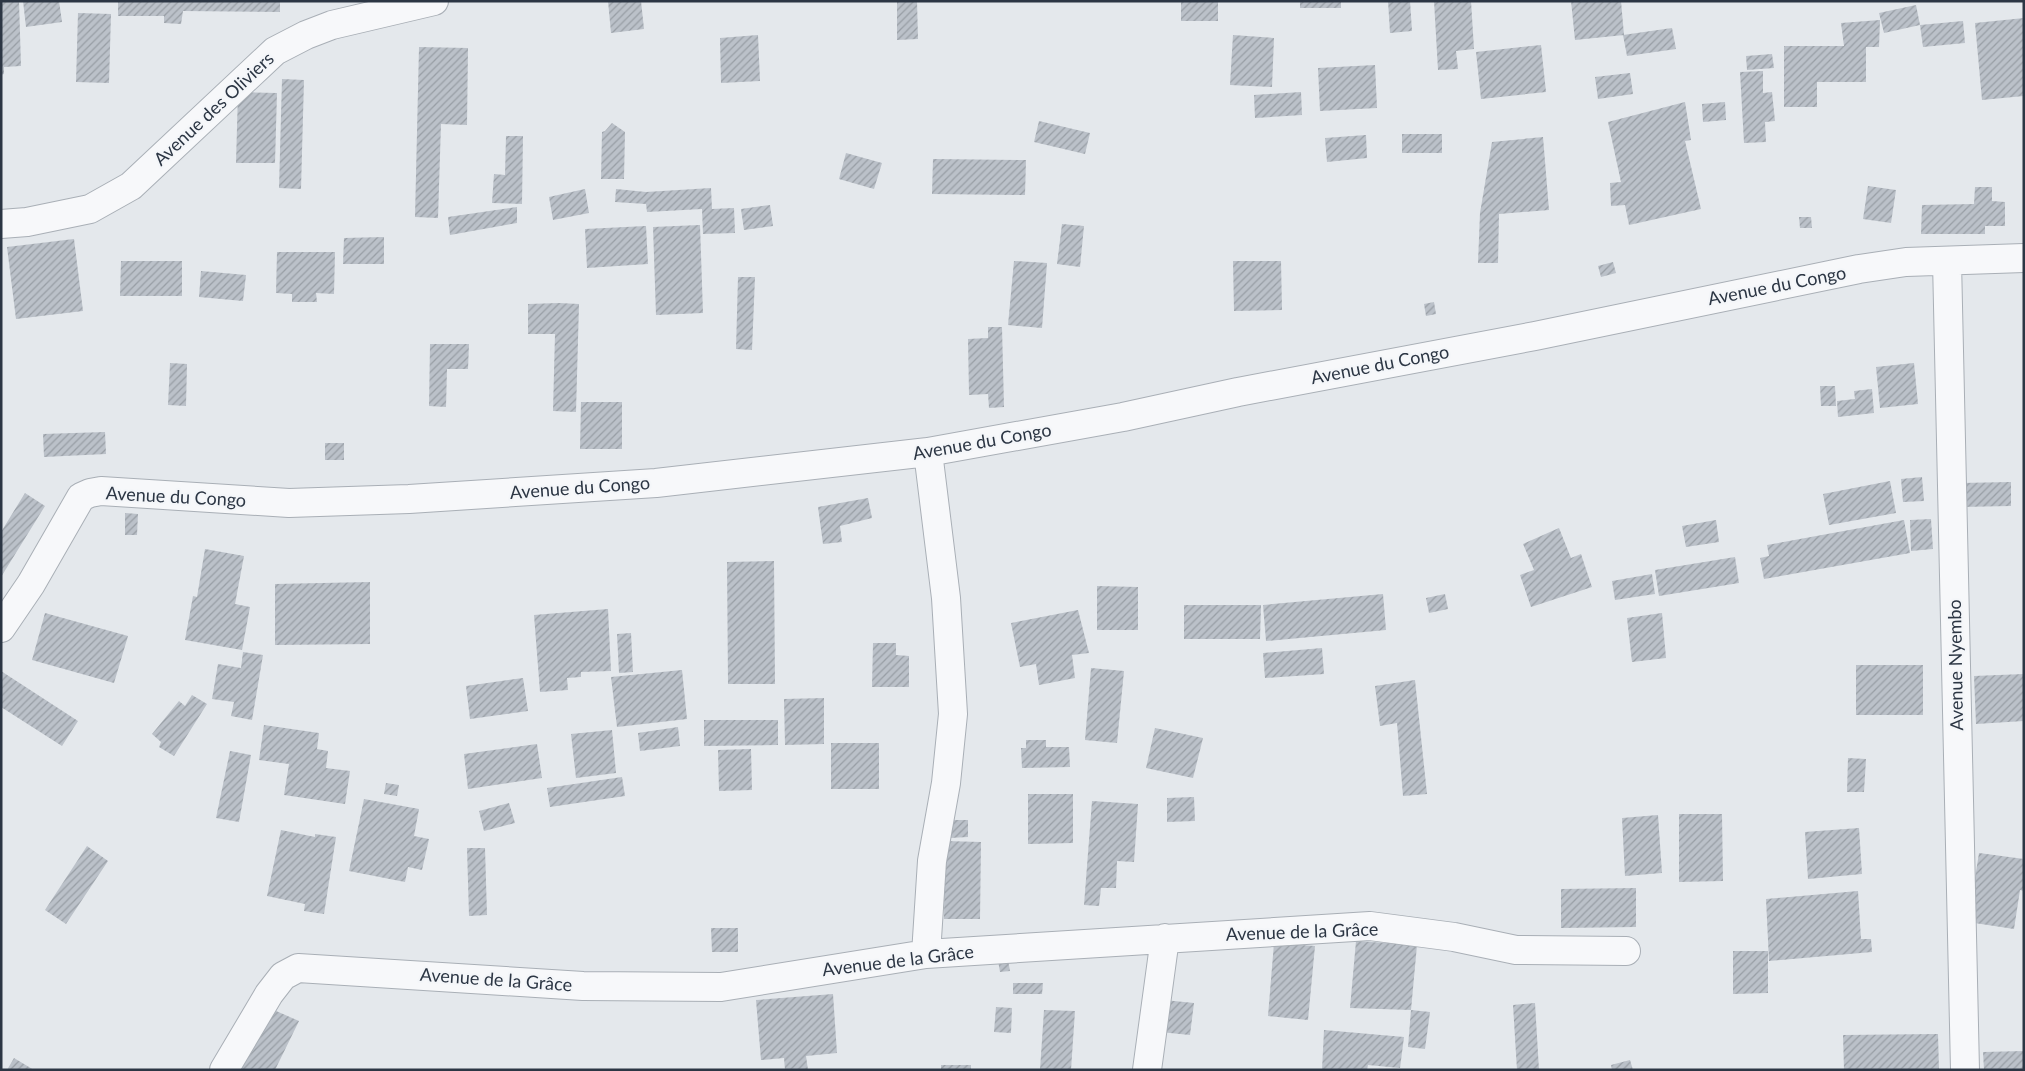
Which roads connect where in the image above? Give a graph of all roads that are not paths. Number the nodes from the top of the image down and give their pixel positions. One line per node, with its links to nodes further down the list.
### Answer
1 (434, 1): 2 (street, Avenue des Oliviers)
2 (1, 224)
3 (2024, 258): 4 (street, Avenue du Congo)
4 (1947, 261): 5 (street, Avenue du Congo); 12 (street, Avenue Nyembo)
5 (928, 452): 6 (street, Avenue du Congo); 9 (street)
6 (1, 628)
7 (1165, 938): 8 (street, Avenue de la Grâce); 9 (street, Avenue de la Grâce); 11 (street)
8 (1626, 951)
9 (926, 954): 10 (street, Avenue de la Grâce)
10 (224, 1070)
11 (1148, 1070)
12 (1965, 1070)

